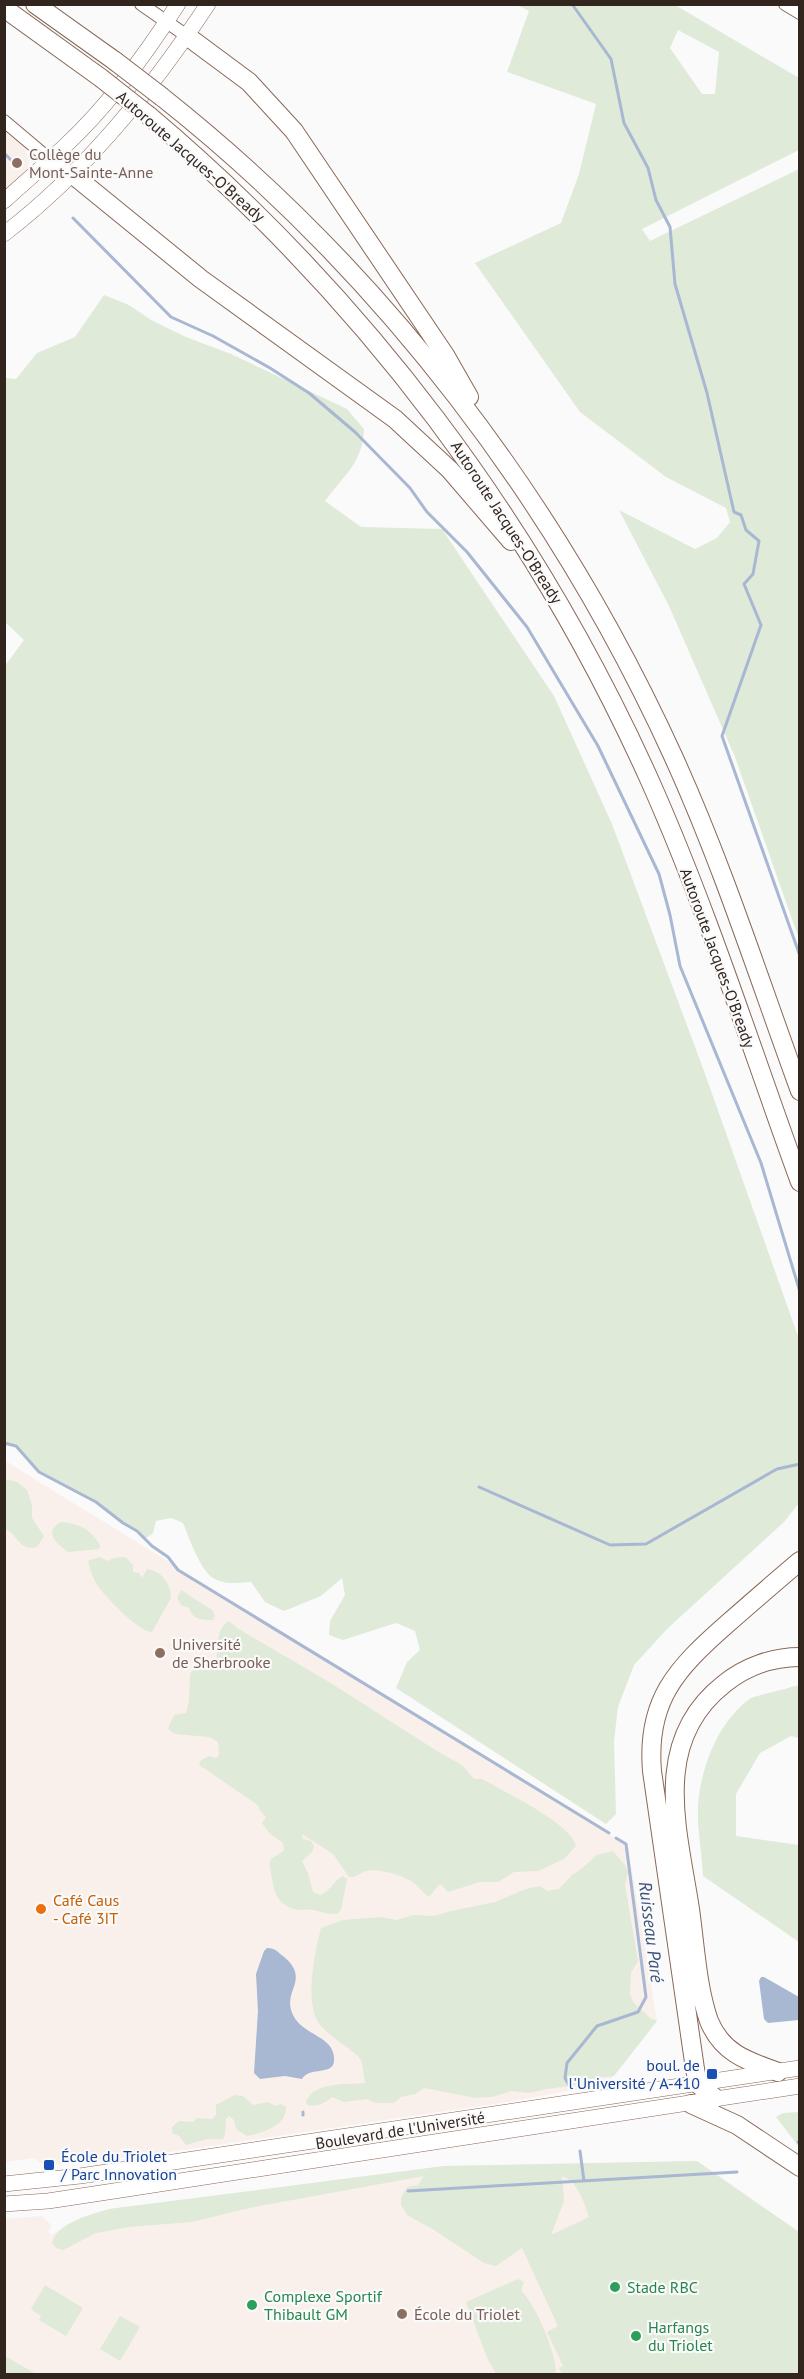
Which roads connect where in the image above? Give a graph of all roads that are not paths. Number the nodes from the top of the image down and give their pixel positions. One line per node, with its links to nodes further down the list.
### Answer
1 (34, 4): 15 (highway, Autoroute Jacques-O'Bready, bridge)
2 (141, 4): 8 (street)
3 (178, 4): 8 (main road)
4 (207, 4): 9 (main road)
5 (785, 4): 7 (street)
6 (4, 8): 16 (highway, Autoroute Jacques-O'Bready, bridge)
7 (800, 13)
8 (166, 21): 9 (street); 11 (main road)
9 (187, 36): 12 (main road); 15 (highway)
10 (4, 121): 11 (street)
11 (50, 159): 12 (street); 13 (main road)
12 (72, 174): 14 (main road); 16 (highway)
13 (4, 201)
14 (4, 234)
15 (510, 469): 17 (highway, Autoroute Jacques-O'Bready)
16 (552, 590): 18 (highway, Autoroute Jacques-O'Bready)
17 (800, 1091)
18 (800, 1182)
19 (800, 1561): 23 (highway)
20 (800, 1657): 22 (highway)
21 (800, 2068): 22 (main road, Boulevard de l'Université)
22 (778, 2072): 23 (main road, Boulevard de l'Université)
23 (698, 2084): 25 (highway); 28 (main road, Boulevard de l'Université)
24 (800, 2086): 25 (main road, Boulevard de l'Université)
25 (715, 2098): 26 (main road, Boulevard de l'Université)
26 (691, 2104): 27 (highway); 29 (main road, Boulevard de l'Université)
27 (800, 2167)
28 (4, 2184)
29 (4, 2204)

